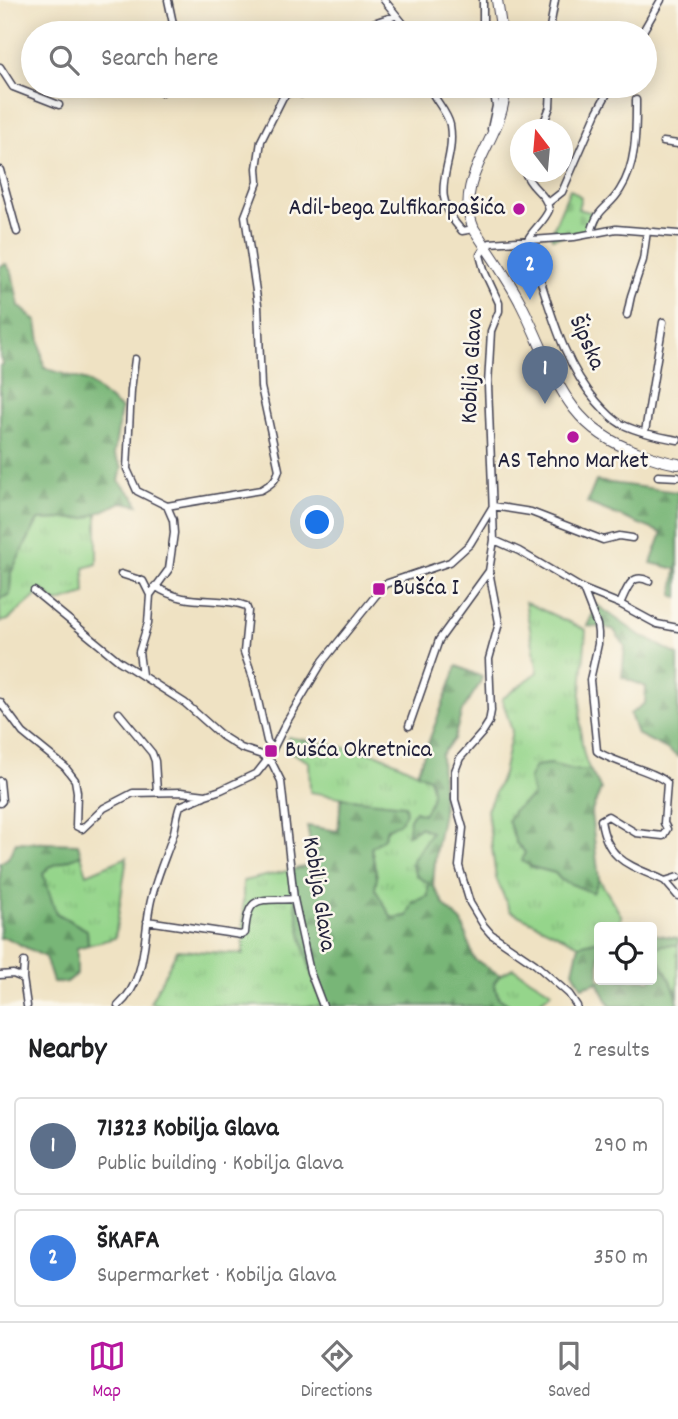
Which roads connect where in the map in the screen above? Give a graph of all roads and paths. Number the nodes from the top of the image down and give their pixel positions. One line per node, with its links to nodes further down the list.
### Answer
1 (168, 0): 8 (street)
2 (383, 0): 7 (street)
3 (484, 0): 11 (street)
4 (497, 0): 12 (main road)
5 (555, 0): 13 (street)
6 (661, 0): 14 (street)
7 (395, 16): 9 (street); 10 (street)
8 (172, 21)
9 (379, 21)
10 (402, 21)
11 (483, 21)
12 (500, 21)
13 (551, 21)
14 (649, 21)
15 (0, 67): 16 (street)
16 (21, 90)
17 (41, 98): 25 (street)
18 (282, 98): 48 (street)
19 (436, 98): 33 (street)
20 (495, 98): 29 (street)
21 (505, 98): 29 (main road)
22 (550, 98): 26 (street)
23 (605, 98): 32 (street)
24 (636, 100): 36 (street)
25 (59, 105)
26 (545, 119)
27 (663, 142): 28 (street)
28 (678, 144)
29 (488, 146): 33 (main road)
30 (0, 170): 35 (street)
31 (529, 182): 32 (street)
32 (548, 203): 38 (street)
33 (474, 229): 39 (main road)
34 (647, 231): 36 (street); 37 (street); 40 (street)
35 (17, 232)
36 (591, 234): 38 (street)
37 (678, 234)
38 (527, 241): 39 (street); 43 (street, Šipska)
39 (485, 247): 45 (main road, Kobilja Glava); 49 (street, Kobilja Glava)
40 (627, 316)
41 (663, 322): 43 (street)
42 (135, 359): 48 (street)
43 (645, 432): 44 (street, Šipska)
44 (677, 438)
45 (678, 464)
46 (658, 476): 47 (street)
47 (678, 477)
48 (167, 506): 55 (street)
49 (493, 506): 50 (street); 51 (street, Kobilja Glava); 65 (street)
50 (632, 538)
51 (494, 540): 52 (street, Kobilja Glava); 56 (street)
52 (489, 571): 64 (street, Kobilja Glava); 82 (street, Kobilja Glava)
53 (121, 574): 58 (street)
54 (649, 581): 59 (street)
55 (155, 586): 58 (street); 65 (street)
56 (583, 589): 59 (street); 72 (street)
57 (34, 591): 61 (street)
58 (150, 595): 61 (street)
59 (621, 604): 60 (street)
60 (678, 628)
61 (142, 675): 66 (street)
62 (0, 702): 68 (street)
63 (119, 713): 68 (street)
64 (409, 726)
65 (273, 750): 66 (street)
66 (268, 759): 69 (street); 74 (street, Kobilja Glava)
67 (0, 781): 70 (street)
68 (157, 792): 69 (street)
69 (206, 795): 75 (street)
70 (0, 803)
71 (678, 877): 72 (street)
72 (665, 881): 73 (street)
73 (678, 896)
74 (294, 899): 75 (street); 81 (street, Kobilja Glava)
75 (147, 921): 80 (street)
76 (24, 962): 78 (street)
77 (0, 975): 78 (street)
78 (23, 978): 79 (street)
79 (27, 1006)
80 (118, 1006)
81 (323, 1006)
82 (577, 1006)

